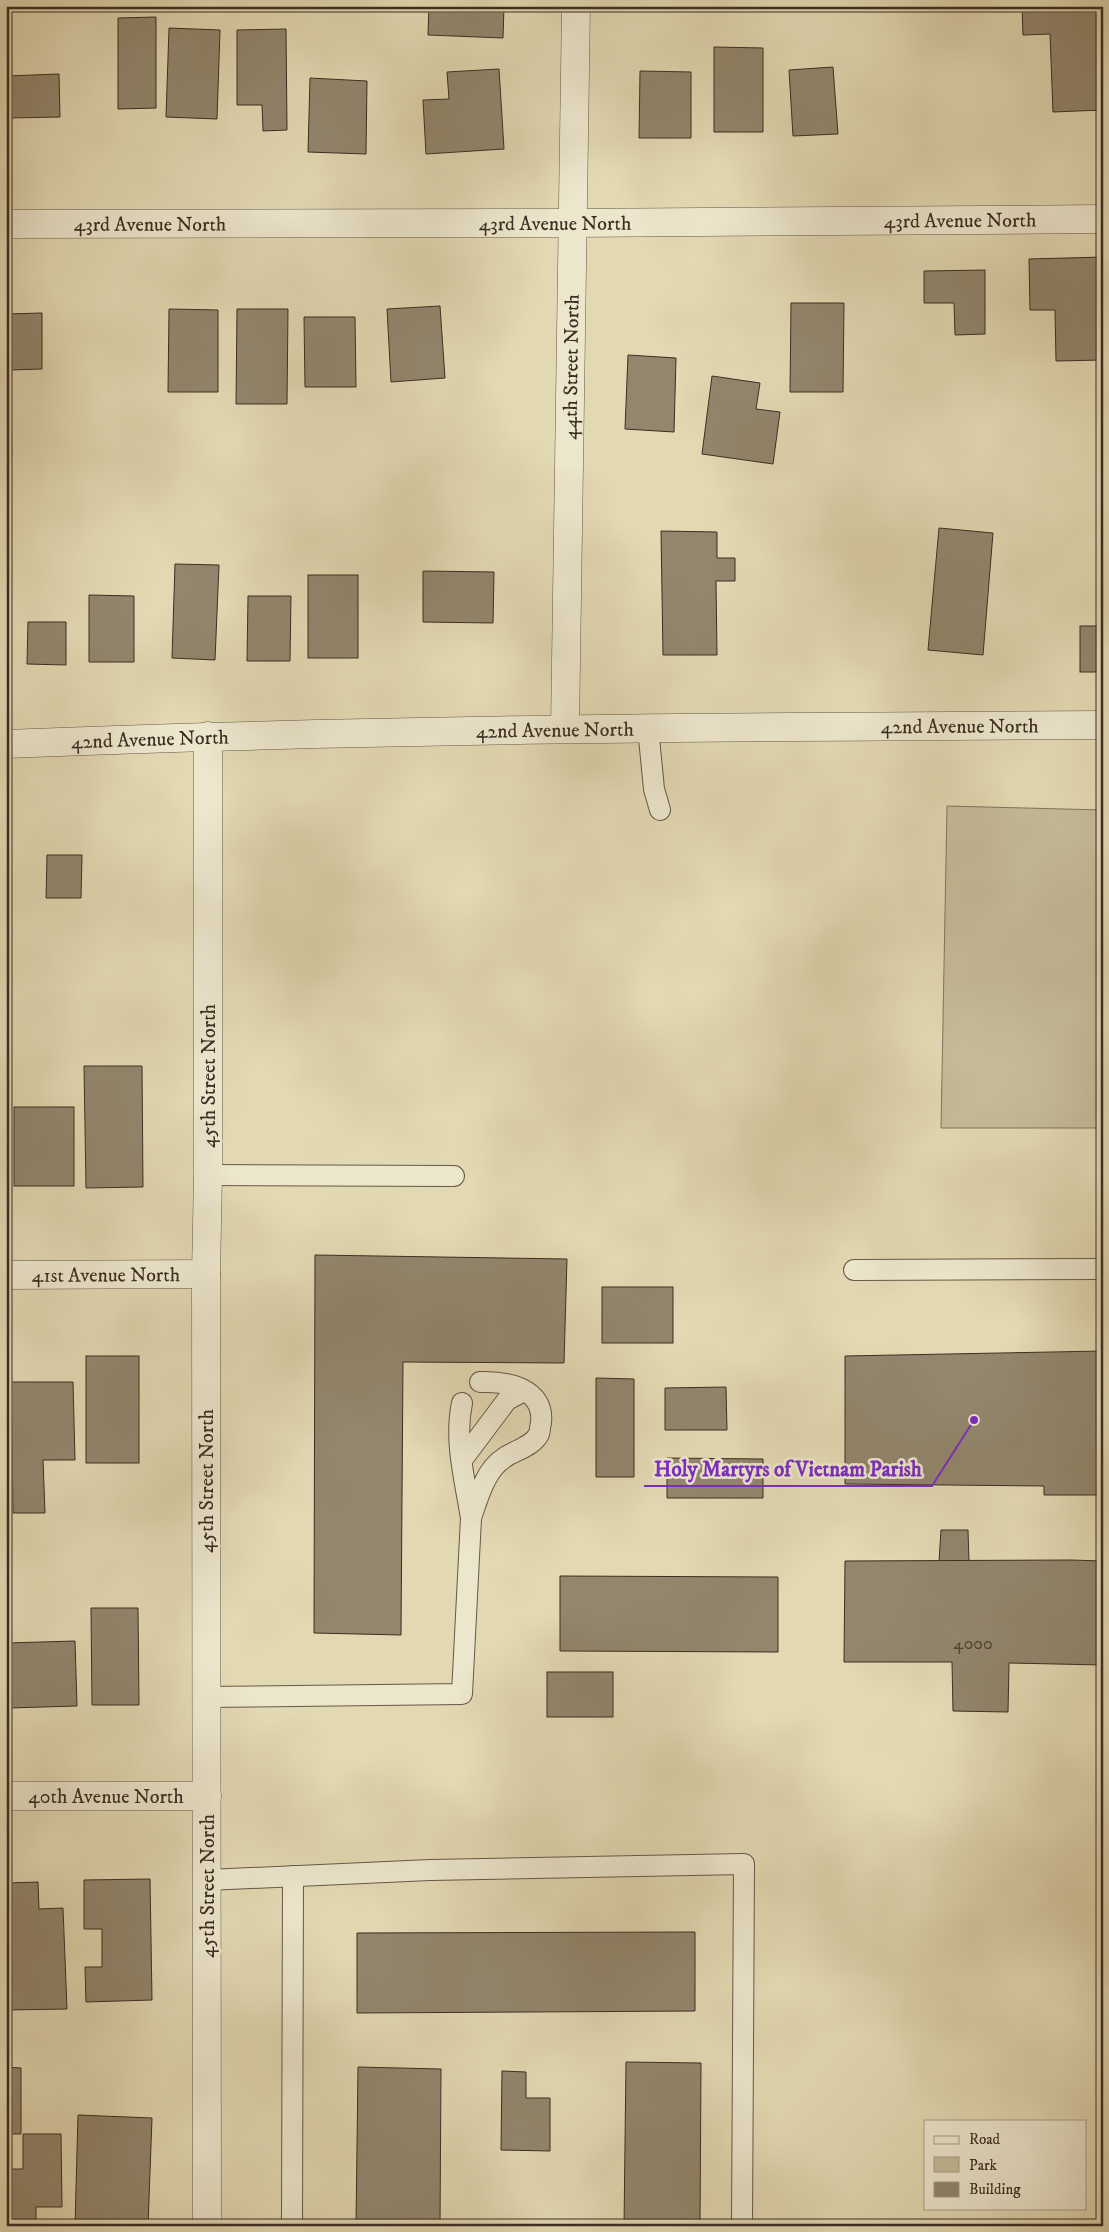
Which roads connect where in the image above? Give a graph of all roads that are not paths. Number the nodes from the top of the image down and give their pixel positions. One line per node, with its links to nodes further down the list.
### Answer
1 (576, 6): 3 (street, 44th Street North)
2 (1103, 219): 3 (street, 43rd Avenue North)
3 (574, 223): 4 (street, 43rd Avenue North); 6 (street, 44th Street North)
4 (6, 224)
5 (1103, 725): 7 (street, 42nd Avenue North)
6 (565, 728): 7 (street, 42nd Avenue North); 8 (street, 42nd Avenue North)
7 (648, 728): 10 (lane)
8 (208, 736): 9 (street, 42nd Avenue North); 11 (street, 45th Street North)
9 (6, 744)
10 (660, 810)
11 (208, 1175): 12 (lane); 15 (street, 45th Street North)
12 (454, 1176)
13 (1103, 1269): 14 (lane)
14 (854, 1270)
15 (206, 1274): 16 (street, 41st Avenue North); 22 (street, 45th Street North)
16 (6, 1275)
17 (480, 1382): 18 (lane)
18 (524, 1391): 20 (lane); 21 (lane)
19 (462, 1403): 20 (lane)
20 (462, 1460): 21 (lane)
21 (471, 1518): 22 (lane)
22 (206, 1697): 24 (street, 45th Street North)
23 (6, 1796): 24 (street, 40th Avenue North)
24 (207, 1796): 26 (street, 45th Street North)
25 (293, 1876): 26 (lane); 28 (lane); 29 (lane)
26 (207, 1880): 27 (street, 45th Street North)
27 (207, 2226)
28 (292, 2226)
29 (742, 2226)

